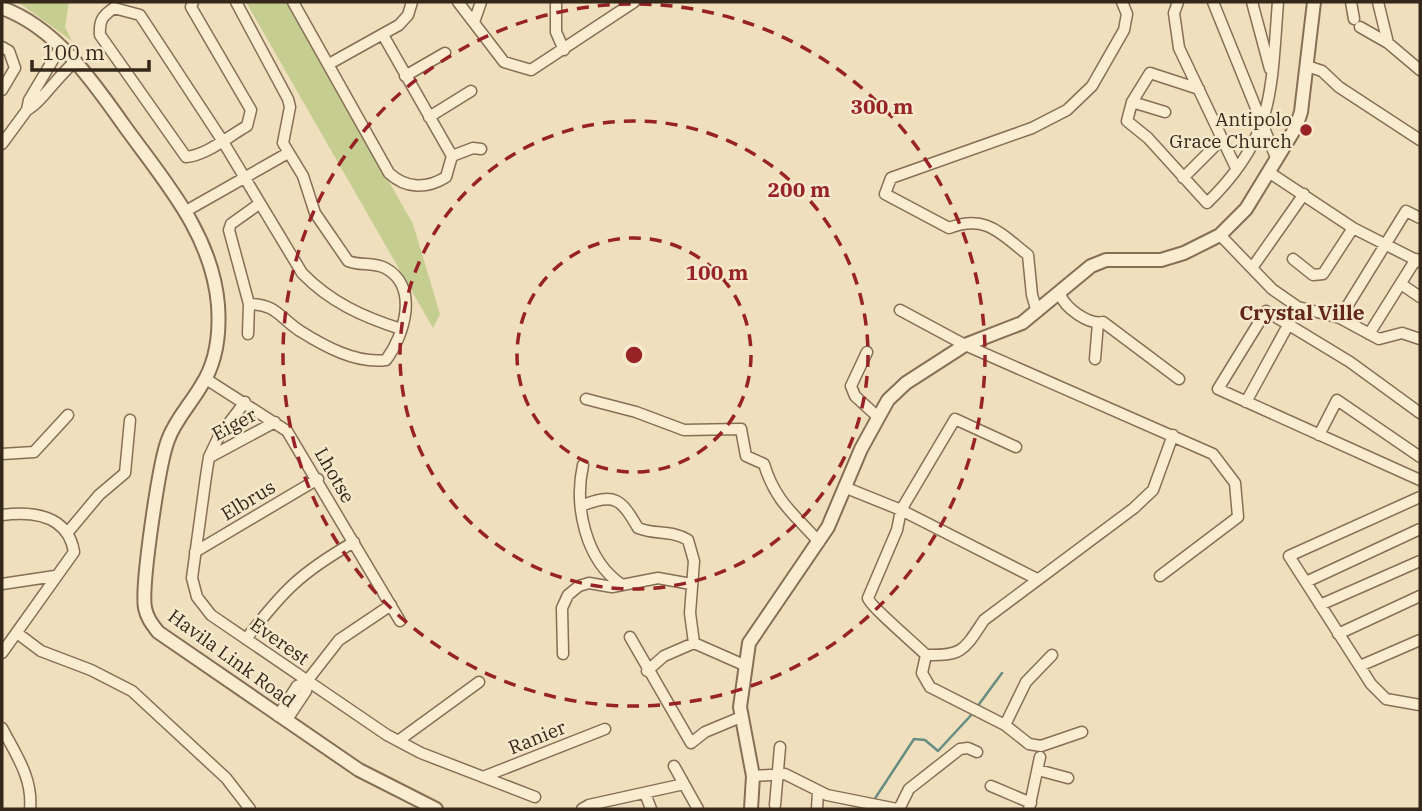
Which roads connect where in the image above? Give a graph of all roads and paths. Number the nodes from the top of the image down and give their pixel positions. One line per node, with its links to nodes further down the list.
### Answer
1 (192, 2): 39 (street)
2 (236, 2): 44 (street)
3 (293, 2): 26 (street)
4 (412, 2): 19 (street)
5 (458, 2): 18 (street)
6 (481, 2): 18 (street)
7 (556, 2): 23 (street)
8 (634, 2): 23 (street)
9 (1122, 2): 67 (street)
10 (1178, 2): 31 (street)
11 (1213, 2): 38 (street)
12 (1252, 2): 30 (street)
13 (1278, 2): 30 (street)
14 (1314, 2): 27 (street)
15 (1351, 2): 20 (street)
16 (1378, 2): 20 (street)
17 (5, 6): 22 (street, Havila Link Road)
18 (474, 22): 23 (street)
19 (383, 35): 26 (street); 29 (street)
20 (1388, 43): 28 (street)
21 (2, 47): 32 (street)
22 (60, 47): 25 (street, Havila Link Road); 35 (street)
23 (564, 50)
24 (445, 53): 29 (street)
25 (75, 62): 35 (street); 53 (street, Havila Link Road)
26 (329, 64): 45 (street)
27 (1307, 66): 40 (street); 46 (street)
28 (1420, 70)
29 (405, 76): 37 (street)
30 (1272, 78): 38 (street)
31 (1199, 89): 34 (street); 41 (street)
32 (2, 90)
33 (471, 91): 37 (street)
34 (1132, 102): 36 (street); 50 (street)
35 (27, 110): 42 (street)
36 (1165, 112)
37 (429, 117): 45 (street)
38 (1262, 129): 46 (street); 47 (street)
39 (222, 140): 39 (street); 49 (street)
40 (1420, 140)
41 (1220, 141): 47 (street); 50 (street)
42 (2, 144)
43 (481, 149): 45 (street)
44 (288, 153): 49 (street); 71 (street)
45 (452, 156)
46 (1277, 160): 48 (street)
47 (1236, 168): 50 (street)
48 (1270, 173): 51 (street); 56 (street)
49 (244, 177): 52 (street); 53 (street)
50 (1184, 178)
51 (1304, 194): 55 (street); 60 (street)
52 (259, 204): 64 (street); 71 (street)
53 (186, 211): 78 (street, Havila Link Road)
54 (1420, 218): 57 (street)
55 (1353, 228): 57 (street); 58 (street)
56 (1220, 235): 60 (street); 62 (street)
57 (1385, 245): 59 (street); 68 (street)
58 (1293, 259)
59 (1418, 260): 61 (street)
60 (1252, 268): 65 (street)
61 (1401, 284): 63 (street); 73 (street)
62 (1060, 294): 67 (street); 69 (street)
63 (1420, 297)
64 (249, 304): 71 (street); 72 (street)
65 (1298, 307): 68 (street); 70 (street)
66 (900, 310): 75 (street)
67 (1037, 312): 75 (street)
68 (1340, 317): 73 (street)
69 (1098, 323): 77 (street); 79 (street)
70 (1289, 326): 82 (street); 82 (street); 83 (street)
71 (401, 329)
72 (248, 334)
73 (1369, 334): 74 (street)
74 (1420, 339)
75 (965, 345): 85 (street); 88 (street)
76 (867, 352): 85 (street)
77 (1095, 359)
78 (206, 379): 81 (street, Lhotse); 136 (street, Havila Link Road)
79 (1179, 379)
80 (586, 399): 104 (street)
81 (245, 402): 87 (street, Lhotse); 92 (street, Everest)
82 (1246, 402): 89 (street)
83 (1420, 413)
84 (68, 415): 91 (street)
85 (878, 417): 97 (street)
86 (130, 420): 103 (street)
87 (275, 422): 92 (street, Eiger); 96 (street, Lhotse)
88 (1173, 435): 109 (street); 110 (street)
89 (1319, 435): 93 (street); 95 (street)
90 (1016, 447): 100 (street)
91 (2, 454)
92 (209, 457): 106 (street, Everest)
93 (1420, 457)
94 (583, 465): 99 (street)
95 (1419, 478)
96 (318, 480): 105 (street, Lhotse); 106 (street, Elbrus)
97 (844, 487): 100 (street); 104 (street)
98 (1420, 497): 111 (street)
99 (581, 506): 113 (street); 114 (street)
100 (901, 510): 110 (street); 127 (street)
101 (2, 515): 103 (street)
102 (1420, 529): 111 (street)
103 (68, 532): 108 (street)
104 (819, 541): 129 (street)
105 (354, 542): 116 (street, Lhotse); 122 (street)
106 (195, 551): 122 (street, Everest)
107 (1420, 561): 117 (street)
108 (55, 576): 112 (street); 119 (street)
109 (1160, 576)
110 (1037, 579): 127 (street)
111 (1306, 582): 117 (street)
112 (2, 584)
113 (691, 584): 114 (street); 124 (street)
114 (622, 585): 126 (street)
115 (1420, 596): 120 (street)
116 (391, 604): 118 (street, Lhotse); 132 (street)
117 (1320, 606): 120 (street)
118 (400, 621)
119 (17, 633): 125 (street); 160 (street)
120 (1338, 634): 130 (street)
121 (630, 638): 131 (street)
122 (246, 639): 132 (street, Everest)
123 (1420, 640): 130 (street)
124 (694, 643): 129 (street); 131 (street)
125 (2, 653)
126 (563, 654)
127 (926, 654): 137 (street)
128 (1052, 655): 137 (street)
129 (744, 665): 135 (street)
130 (1360, 666): 134 (street)
131 (647, 671): 135 (street)
132 (307, 681): 136 (street); 140 (street, Everest)
133 (472, 684): 140 (street)
134 (1420, 705)
135 (741, 717): 148 (street)
136 (282, 719): 161 (street, Havila Link Road)
137 (1004, 725): 139 (street)
138 (2, 728): 159 (street)
139 (1082, 732)
140 (398, 741): 149 (street, Everest)
141 (600, 743): 149 (street, Ranier)
142 (780, 747): 147 (street)
143 (977, 752): 167 (street)
144 (1040, 757): 146 (street)
145 (674, 766): 151 (street)
146 (1038, 771): 150 (street); 158 (street)
147 (778, 774): 148 (street); 153 (street); 156 (street)
148 (753, 776): 165 (street)
149 (483, 777): 155 (street, Everest)
150 (1068, 778)
151 (684, 784): 154 (street); 164 (street)
152 (991, 786): 158 (street)
153 (818, 791): 157 (street); 166 (street)
154 (645, 793): 162 (street); 163 (street)
155 (535, 797)
156 (775, 805)
157 (857, 805): 167 (street)
158 (1030, 806)
159 (30, 809)
160 (250, 809)
161 (436, 809)
162 (582, 809)
163 (651, 809)
164 (698, 809)
165 (751, 809)
166 (817, 809)
167 (898, 809)

